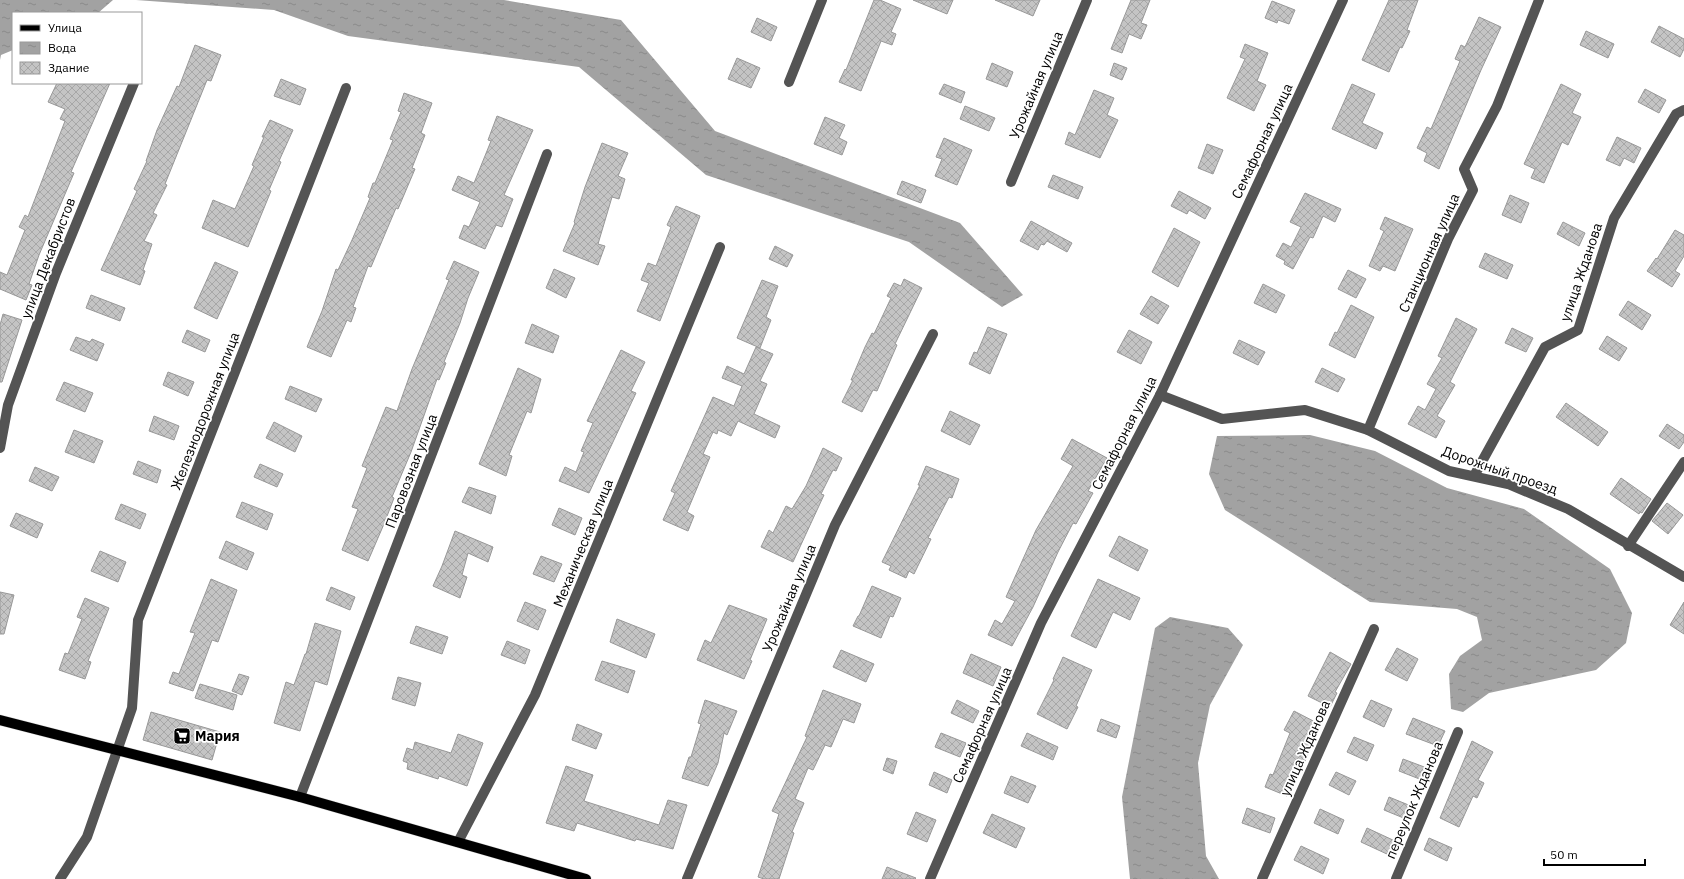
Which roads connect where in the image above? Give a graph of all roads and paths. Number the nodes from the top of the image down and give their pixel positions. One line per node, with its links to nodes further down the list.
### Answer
1 (822, 0): 5 (street)
2 (1087, 0): 10 (street, Урожайная улица)
3 (1343, 0): 13 (street, Семафорная улица)
4 (1539, 0): 14 (street, Станционная улица)
5 (789, 82)
6 (134, 84): 15 (street, улица Декабристов)
7 (346, 88): 23 (street, Железнодорожная улица)
8 (1684, 110): 17 (street, улица Жданова)
9 (547, 154): 24 (street, Паровозная улица)
10 (1011, 182)
11 (720, 247): 25 (street, Механическая улица)
12 (933, 334): 28 (street, Урожайная улица)
13 (1160, 395): 14 (street, Дорожный проезд); 29 (street, Семафорная улица)
14 (1368, 430): 17 (street, Дорожный проезд)
15 (0, 448)
16 (1684, 462): 18 (street)
17 (1474, 476): 18 (street, Дорожный проезд)
18 (1628, 546): 19 (street, Дорожный проезд)
19 (1684, 577)
20 (1374, 629): 30 (street, улица Жданова)
21 (0, 720): 23 (main road)
22 (1458, 732): 31 (street, переулок Жданова)
23 (118, 752): 24 (main road); 26 (street, Железнодорожная улица)
24 (300, 797): 25 (main road)
25 (458, 842): 27 (main road)
26 (60, 879)
27 (586, 879)
28 (687, 879)
29 (930, 879)
30 (1262, 879)
31 (1396, 879)

